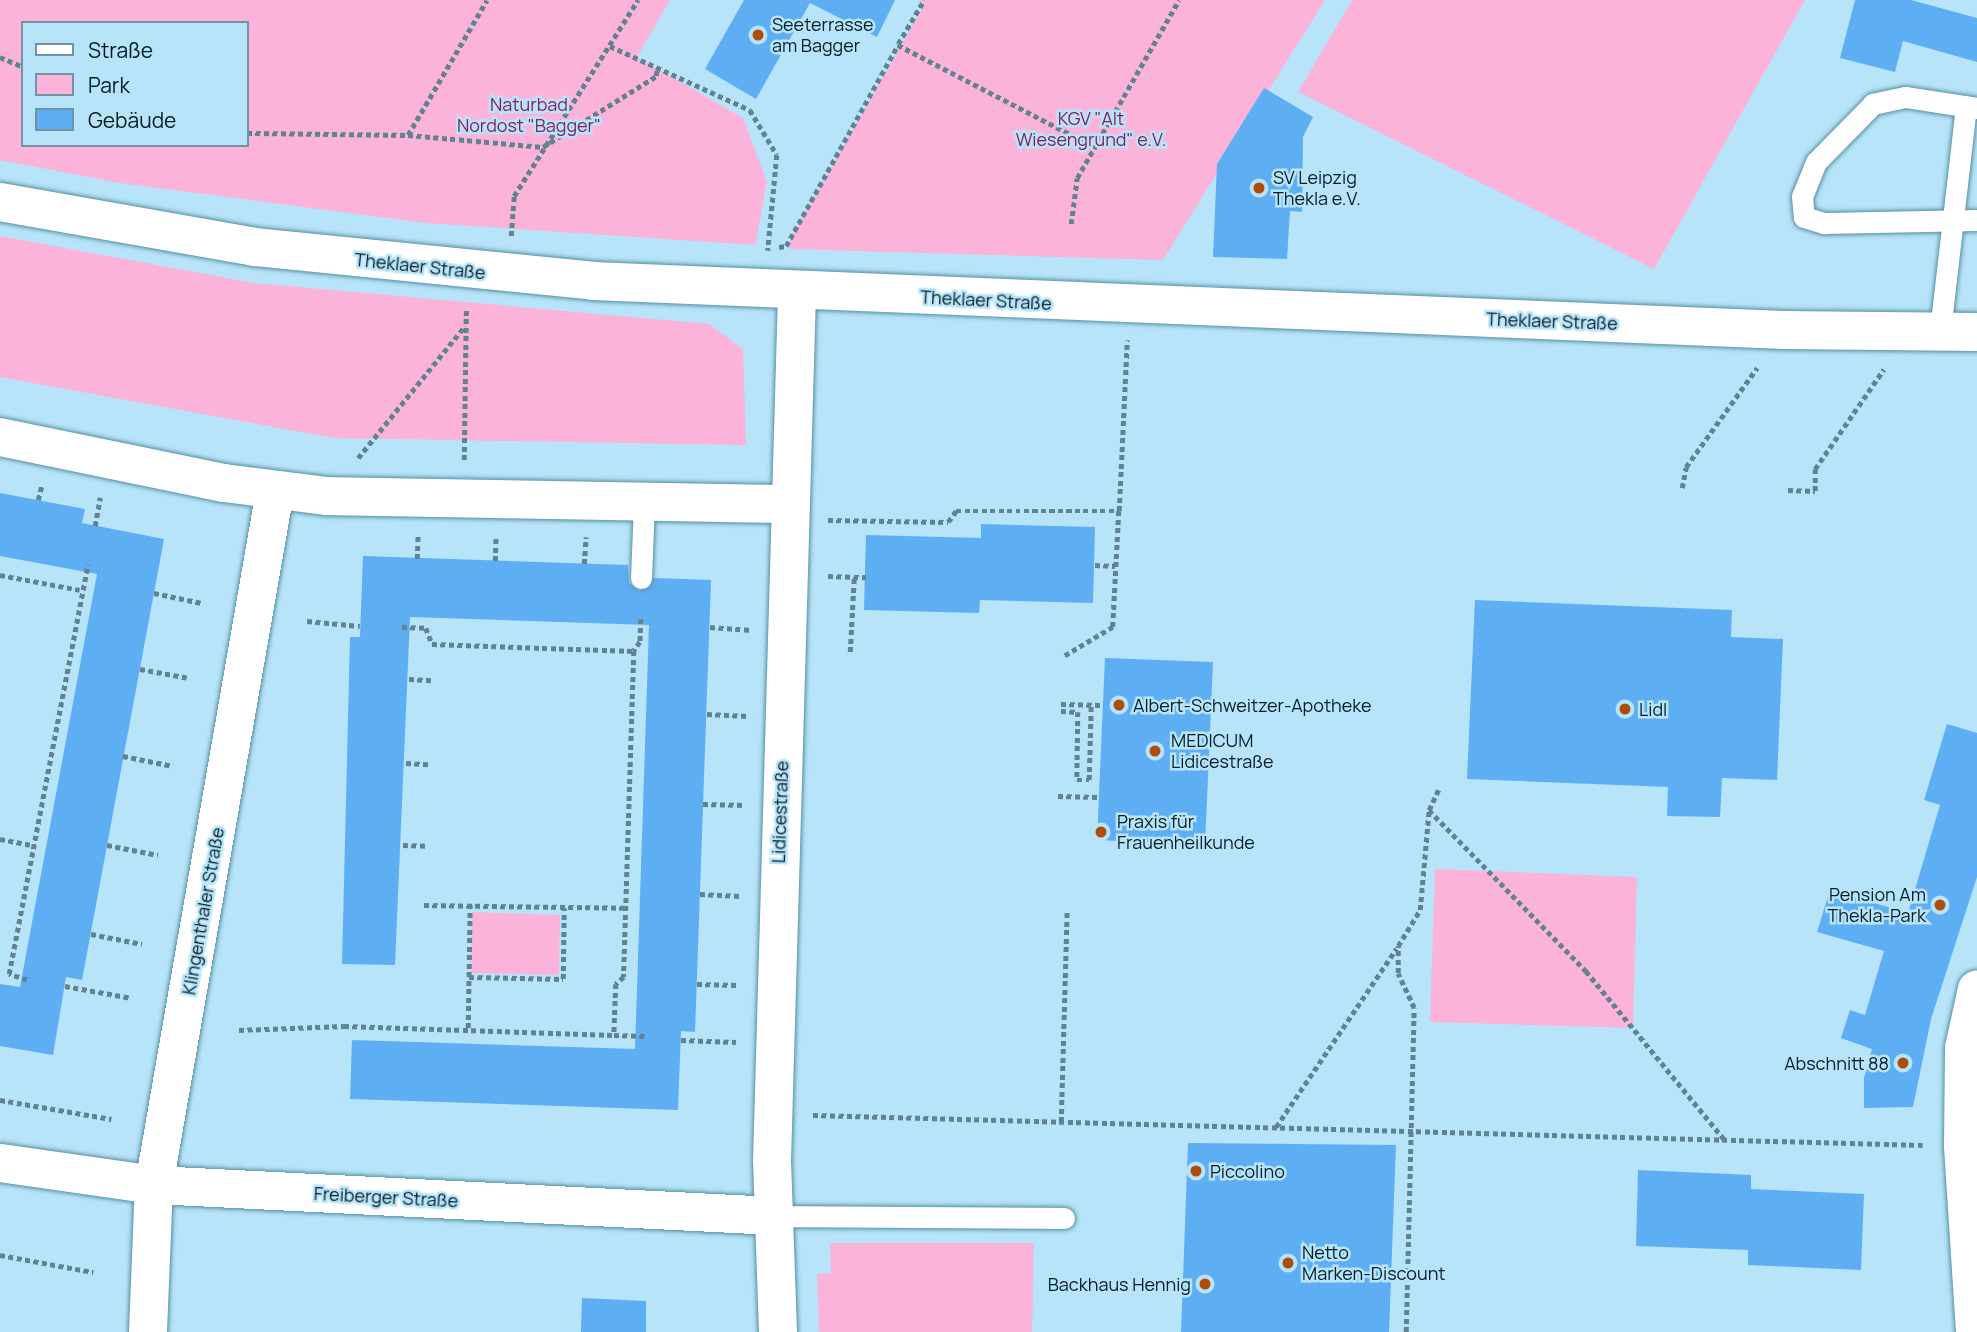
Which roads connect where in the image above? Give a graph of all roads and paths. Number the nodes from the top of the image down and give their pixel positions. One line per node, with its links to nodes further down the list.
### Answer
1 (487, 0): 12 (path)
2 (638, 0): 6 (path)
3 (924, 0): 5 (path)
4 (1179, 0): 14 (path)
5 (898, 45): 14 (path); 19 (path)
6 (610, 46): 9 (path); 13 (path)
7 (0, 57): 8 (path)
8 (21, 66)
9 (657, 68): 13 (path); 19 (path)
10 (1971, 107): 16 (lane); 16 (lane)
11 (248, 133): 12 (path)
12 (408, 135): 13 (path)
13 (543, 146): 21 (path)
14 (1093, 146): 18 (path)
15 (0, 202): 20 (street, Theklaer Straße)
16 (1949, 219): 17 (lane); 26 (lane)
17 (1977, 219)
18 (1071, 224)
19 (768, 250): 22 (path)
20 (467, 272): 21 (street, Theklaer Straße); 24 (path)
21 (507, 275): 22 (street, Theklaer Straße)
22 (781, 292): 23 (street, Theklaer Straße); 36 (street, Lidicestraße)
23 (1129, 305): 25 (street, Theklaer Straße); 35 (path)
24 (466, 326): 32 (path); 33 (path)
25 (1784, 330): 26 (street, Theklaer Straße); 29 (path)
26 (1925, 331): 27 (street, Theklaer Straße); 30 (path)
27 (1977, 331)
28 (0, 437): 31 (street)
29 (1682, 488)
30 (1788, 490)
31 (275, 492): 32 (street); 115 (street, Klingenthaler Straße)
32 (327, 496): 33 (street)
33 (463, 499): 34 (street)
34 (644, 502): 36 (street); 44 (lane)
35 (1119, 511): 36 (path); 41 (path)
36 (789, 512): 105 (street, Lidicestraße)
37 (97, 517): 38 (path)
38 (95, 526)
39 (88, 565): 45 (path)
40 (1094, 565): 41 (path)
41 (1115, 566): 56 (path)
42 (0, 575): 45 (path)
43 (854, 577): 55 (path)
44 (641, 578)
45 (80, 590): 78 (path)
46 (154, 593): 47 (path)
47 (202, 603)
48 (640, 618): 54 (path)
49 (307, 621): 50 (path)
50 (360, 626)
51 (402, 627): 54 (path)
52 (710, 627): 53 (path)
53 (733, 629)
54 (634, 651): 88 (path)
55 (850, 652)
56 (1063, 657)
57 (140, 669): 58 (path)
58 (189, 678)
59 (409, 679): 60 (path)
60 (431, 680)
61 (1061, 704): 62 (path)
62 (1091, 705): 63 (path); 64 (path)
63 (1102, 705)
64 (1061, 711)
65 (707, 714): 66 (path)
66 (731, 715)
67 (124, 757): 70 (path)
68 (406, 763): 69 (path)
69 (428, 764)
70 (173, 766)
71 (1439, 789): 76 (path)
72 (1058, 796): 73 (path)
73 (1098, 797)
74 (704, 804): 75 (path)
75 (724, 804)
76 (1429, 810): 92 (path); 112 (path)
77 (0, 839): 78 (path)
78 (32, 845): 94 (path)
79 (107, 845): 82 (path)
80 (402, 845): 81 (path)
81 (426, 846)
82 (158, 855)
83 (700, 894): 84 (path)
84 (720, 895)
85 (424, 905): 86 (path)
86 (470, 905): 87 (path); 93 (path)
87 (564, 908): 88 (path); 93 (path)
88 (627, 908): 102 (path)
89 (1067, 912): 109 (path)
90 (91, 934): 91 (path)
91 (142, 944)
92 (1398, 946): 110 (path); 111 (path)
93 (469, 977): 100 (path)
94 (27, 979)
95 (697, 984): 96 (path)
96 (712, 984)
97 (65, 986): 99 (path)
98 (1977, 989): 113 (street)
99 (132, 999)
100 (468, 1028): 101 (path); 102 (path)
101 (239, 1030)
102 (614, 1035): 103 (path)
103 (645, 1036)
104 (681, 1041): 105 (path)
105 (774, 1043): 107 (street, Lidicestraße)
106 (0, 1100): 108 (path)
107 (773, 1114): 109 (path); 116 (street, Lidicestraße)
108 (111, 1119)
109 (1061, 1122): 110 (path)
110 (1276, 1128): 111 (path)
111 (1414, 1132): 112 (path); 122 (path)
112 (1724, 1140): 113 (path)
113 (1970, 1146): 123 (street)
114 (0, 1163): 115 (street, Freiberger Straße)
115 (154, 1185): 116 (street, Freiberger Straße); 120 (street, Klingenthaler Straße)
116 (774, 1216): 117 (lane); 121 (street, Lidicestraße)
117 (1064, 1218)
118 (0, 1255): 119 (path)
119 (93, 1272)
120 (148, 1332)
121 (778, 1332)
122 (1406, 1332)
123 (1975, 1332)

